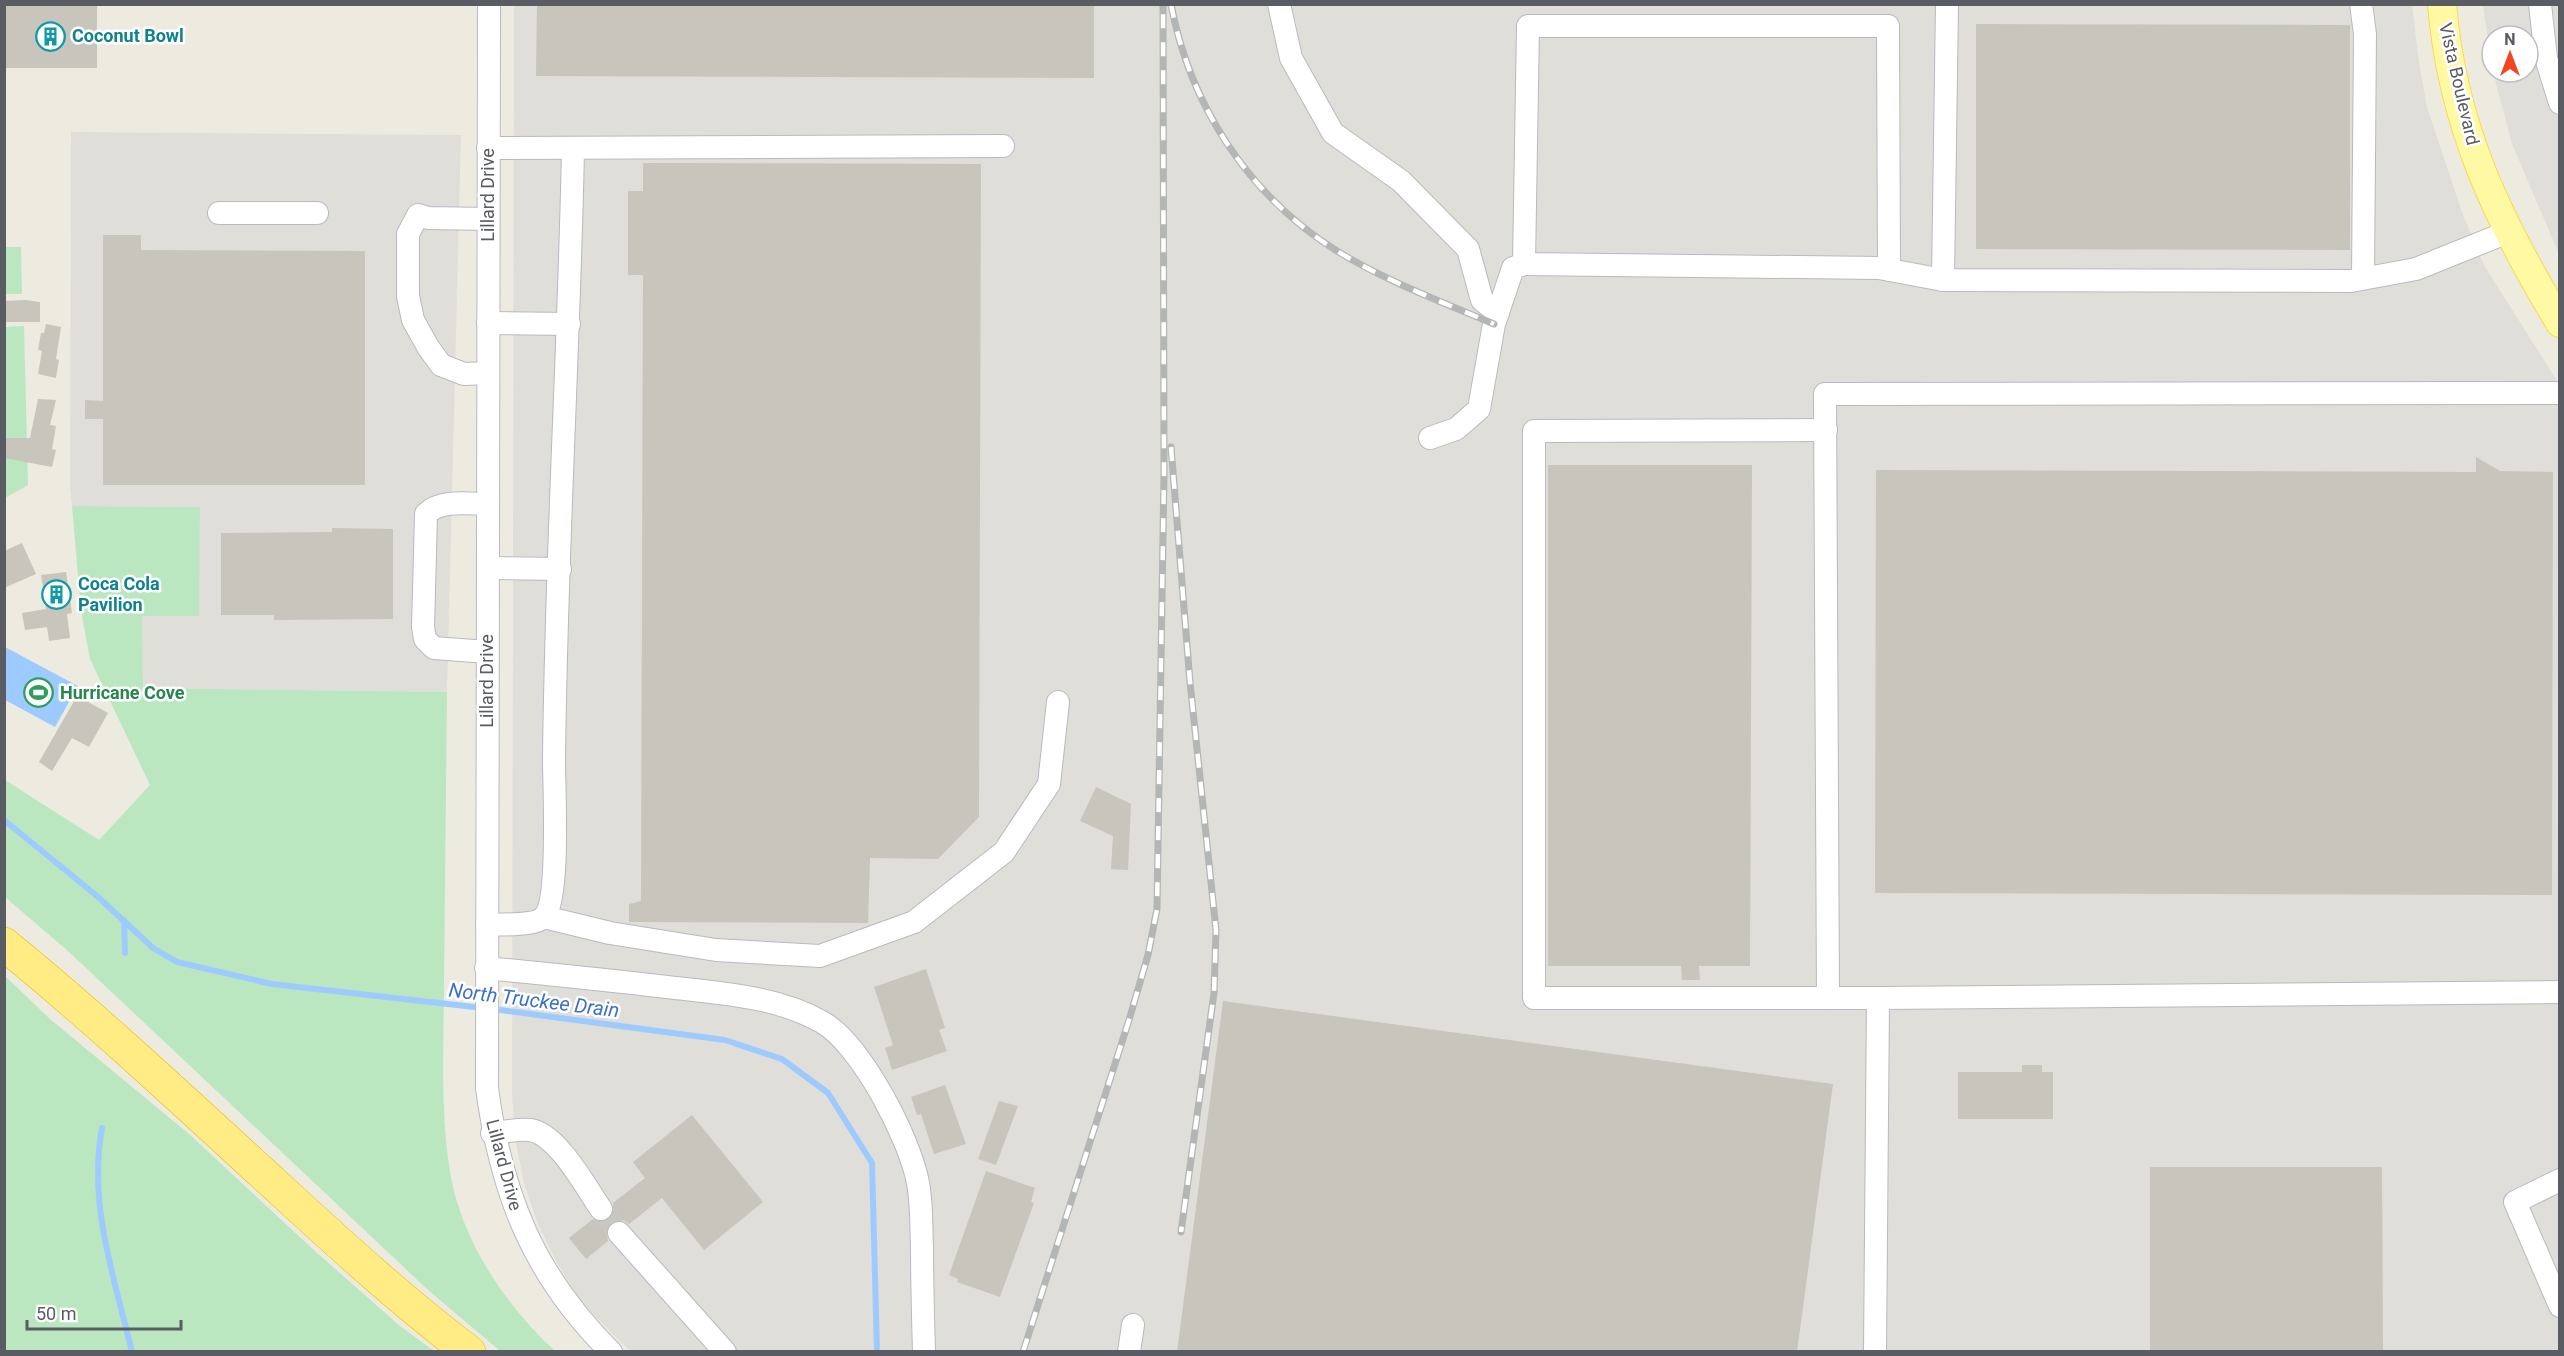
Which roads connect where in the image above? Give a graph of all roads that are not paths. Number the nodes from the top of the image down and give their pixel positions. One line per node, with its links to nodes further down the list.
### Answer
1 (489, 4): 9 (street, Lillard Drive)
2 (1279, 4): 19 (street)
3 (1947, 4): 18 (street)
4 (2361, 4): 17 (street)
5 (2442, 4): 14 (main road, Vista Boulevard)
6 (2540, 4): 7 (street)
7 (2559, 103)
8 (1002, 146): 10 (street)
9 (488, 148): 10 (street); 13 (street, Lillard Drive)
10 (573, 149): 22 (street)
11 (219, 213): 12 (street)
12 (317, 213)
13 (488, 219): 20 (street, Lillard Drive); 23 (street)
14 (2508, 232): 17 (street); 21 (main road, Vista Boulevard)
15 (1524, 264): 16 (street); 16 (street); 19 (street)
16 (1889, 270): 18 (street)
17 (2363, 279): 18 (street)
18 (1943, 280)
19 (1498, 314): 26 (street)
20 (488, 323): 22 (street); 23 (street, Lillard Drive)
21 (2559, 323)
22 (569, 324): 29 (street)
23 (488, 373): 27 (street, Lillard Drive)
24 (2559, 393): 25 (street)
25 (1826, 430): 37 (street); 37 (street)
26 (1430, 438)
27 (488, 504): 28 (street, Lillard Drive); 30 (street)
28 (488, 568): 29 (street); 30 (street, Lillard Drive)
29 (560, 569): 32 (street)
30 (487, 652): 33 (street, Lillard Drive)
31 (1058, 702): 32 (street)
32 (544, 917): 33 (street)
33 (487, 925): 35 (street, Lillard Drive)
34 (4, 944): 45 (highway)
35 (486, 977): 39 (street, Lillard Drive); 48 (street)
36 (2559, 992): 38 (street)
37 (1828, 998): 38 (street)
38 (1878, 998): 50 (street)
39 (492, 1133): 41 (street); 46 (street, Lillard Drive)
40 (2559, 1180): 43 (street)
41 (601, 1209)
42 (619, 1233): 47 (street)
43 (2559, 1306)
44 (1132, 1325): 49 (street)
45 (469, 1352)
46 (611, 1352)
47 (725, 1352)
48 (924, 1352)
49 (1129, 1352)
50 (1875, 1352)

